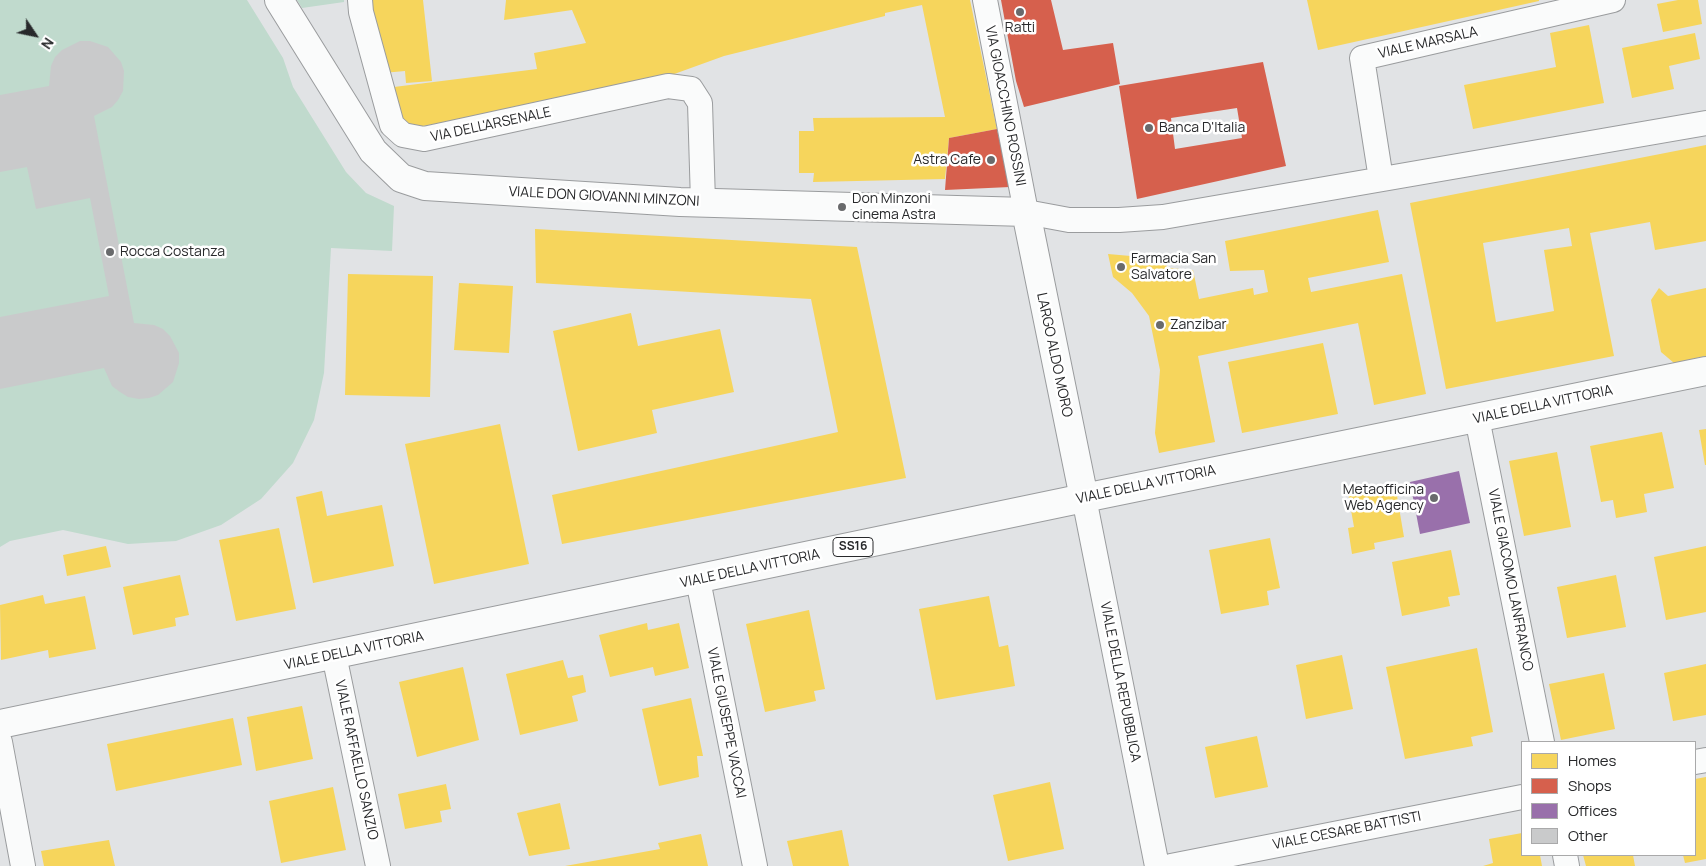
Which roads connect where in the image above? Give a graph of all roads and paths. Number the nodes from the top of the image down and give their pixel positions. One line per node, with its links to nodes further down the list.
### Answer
1 (279, 0): 7 (main road, VIALE DON GIOVANNI MINZONI)
2 (360, 0): 7 (street, VIA DELL'ARSENALE)
3 (985, 0): 8 (street, VIA GIOACCHINO ROSSINI)
4 (1613, 0): 6 (street, VIALE MARSALA)
5 (1706, 123): 6 (street)
6 (1381, 179): 8 (street)
7 (704, 202): 8 (main road, VIALE DON GIOVANNI MINZONI)
8 (1026, 212): 11 (main road, LARGO ALDO MORO)
9 (1706, 371): 10 (main road, VIALE DELLA VITTORIA / SS16)
10 (1477, 418): 11 (main road, VIALE DELLA VITTORIA / SS16); 15 (street, VIALE GIACOMO LANFRANCO)
11 (1084, 498): 12 (main road, VIALE DELLA VITTORIA / SS16); 21 (street, VIALE DELLA REPUBBLICA)
12 (698, 580): 13 (main road, VIALE DELLA VITTORIA / SS16); 20 (street, VIALE GIUSEPPE VACCAI)
13 (334, 655): 14 (main road, VIALE DELLA VITTORIA / SS16); 19 (street, VIALE RAFFAELLO SANZIO)
14 (0, 724)
15 (1542, 741)
16 (0, 742): 18 (street)
17 (1521, 796): 22 (street, VIALE CESARE BATTISTI)
18 (23, 866)
19 (378, 866)
20 (755, 866)
21 (1157, 866)
22 (1171, 866)

